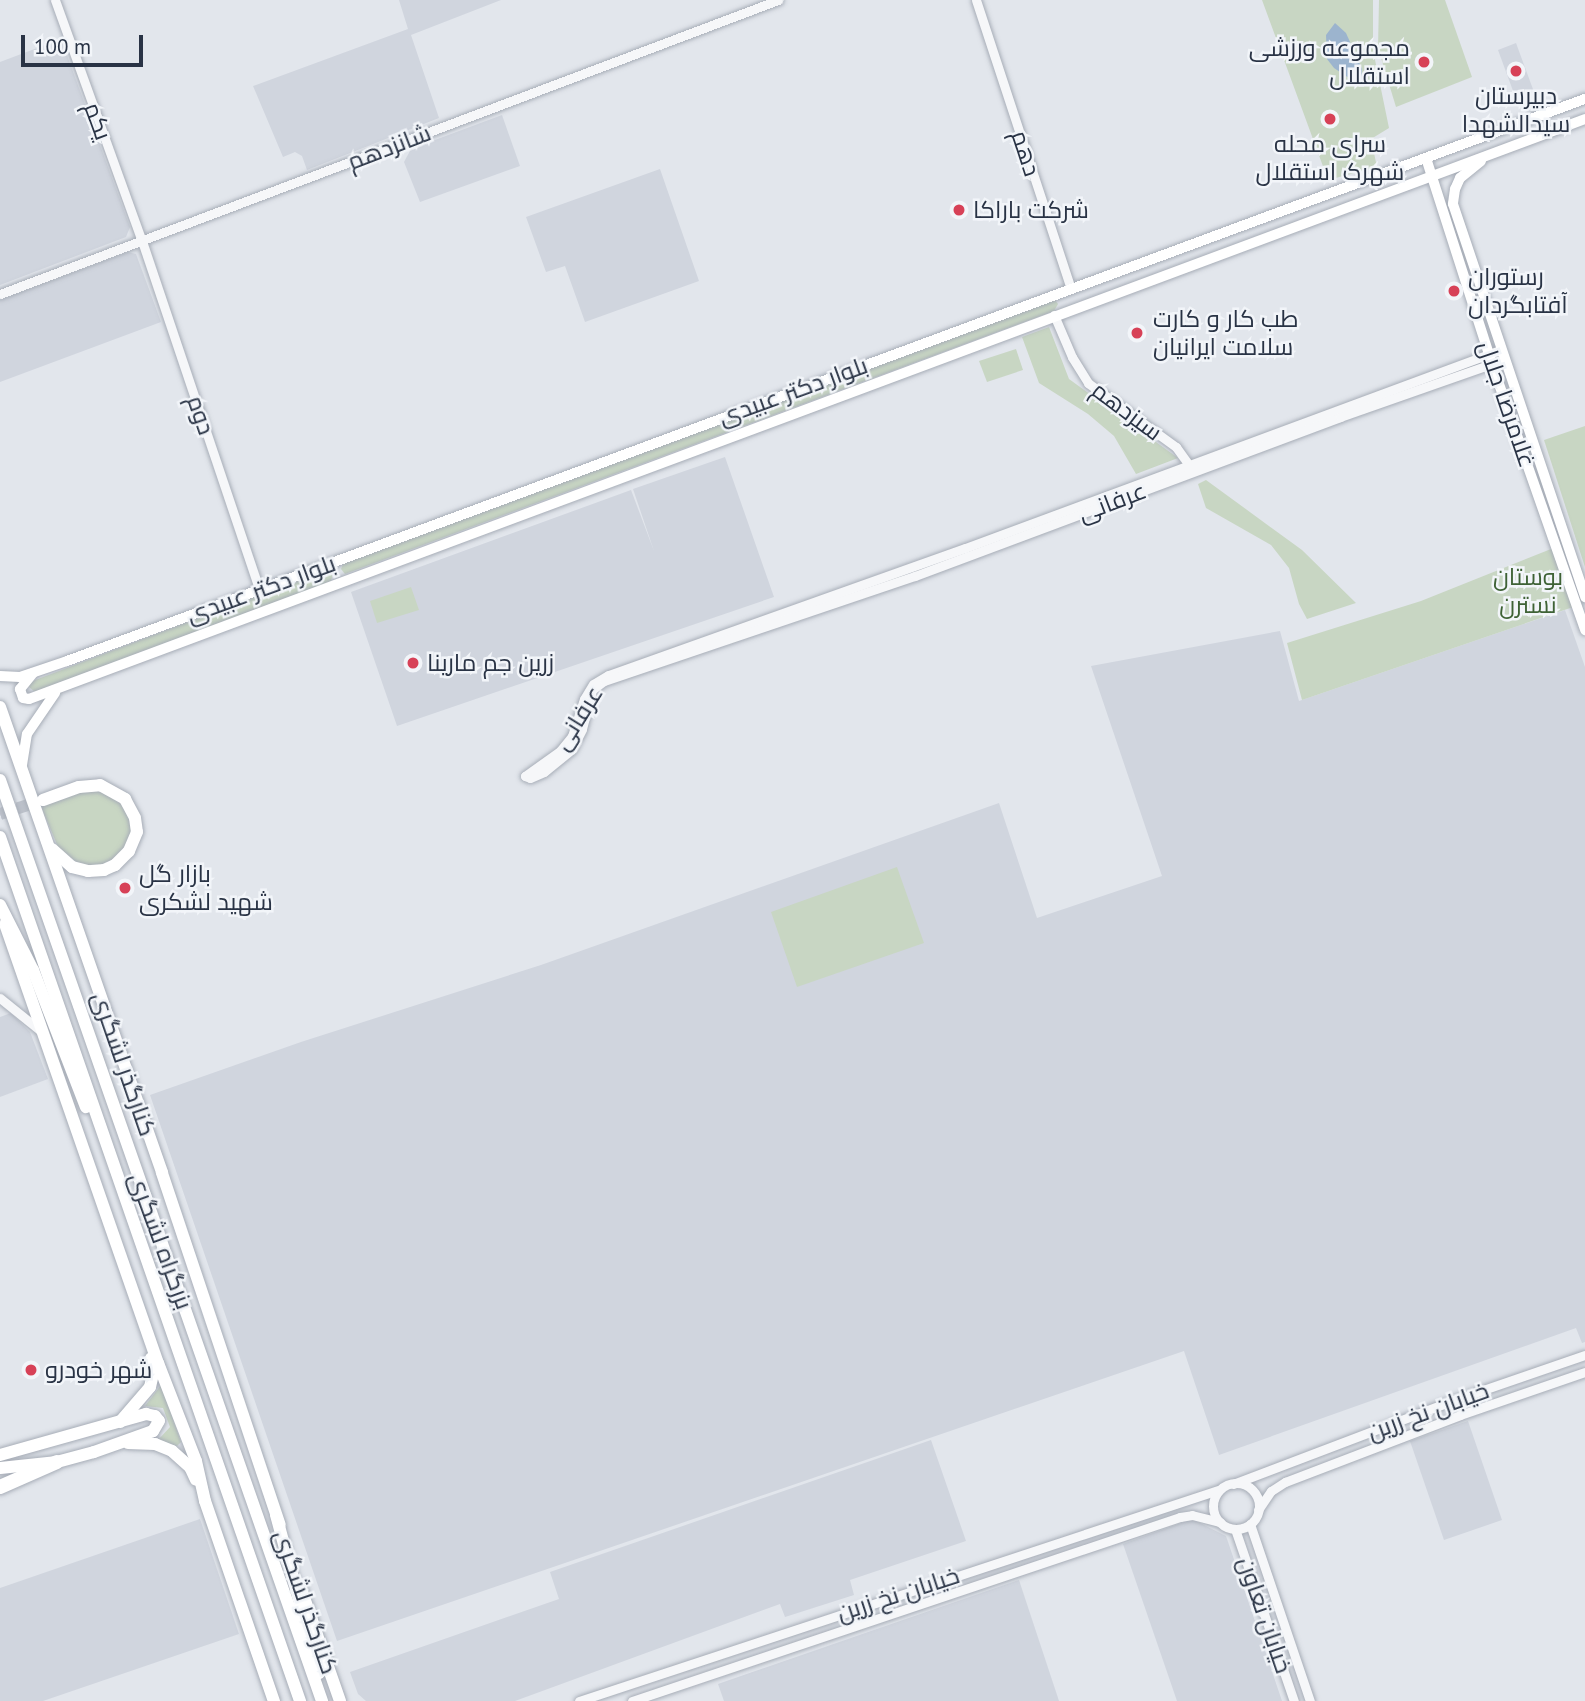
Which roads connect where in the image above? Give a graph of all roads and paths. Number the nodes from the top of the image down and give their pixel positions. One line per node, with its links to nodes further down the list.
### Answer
1 (55, 0): 9 (street, یکم)
2 (778, 0): 9 (street, شانزدهم)
3 (976, 0): 10 (street, دهم)
4 (1585, 99): 7 (main road, بلوار دکتر عبیدی)
5 (1585, 119): 6 (main road, بلوار دکتر عبیدی)
6 (1492, 153): 8 (main road, بلوار دکتر عبیدی); 14 (main road, غلامرضا جلال)
7 (1426, 158): 8 (main road, غلامرضا جلال); 10 (main road, بلوار دکتر عبیدی)
8 (1432, 177): 12 (main road, بلوار دکتر عبیدی); 14 (main road, غلامرضا جلال)
9 (142, 241): 11 (street, شانزدهم); 16 (street, دوم)
10 (1071, 289): 12 (main road, دهم); 16 (main road, بلوار دکتر عبیدی)
11 (0, 294)
12 (1076, 306): 13 (main road, بلوار دکتر عبیدی)
13 (1054, 315): 15 (street, سیزدهم); 21 (main road, بلوار دکتر عبیدی)
14 (1496, 357): 15 (street, عرفانی); 15 (street, عرفانی); 17 (main road, غلامرضا جلال); 18 (main road, غلامرضا جلال)
15 (1189, 465)
16 (259, 589): 19 (main road, بلوار دکتر عبیدی)
17 (1585, 597)
18 (1585, 630)
19 (33, 673): 20 (main road, بلوار دکتر عبیدی); 21 (main road, بلوار دکتر عبیدی)
20 (0, 676)
21 (59, 688): 23 (main road)
22 (0, 707): 23 (main road, کنارگذر لشگری)
23 (22, 772): 27 (main road, کنارگذر لشگری)
24 (0, 780): 53 (main road, بزرگراه لشگری)
25 (43, 800): 27 (main road)
26 (0, 837): 31 (main road, بزرگراه لشگری)
27 (47, 842): 47 (main road, کنارگذر لشگری)
28 (0, 907): 30 (main road); 31 (main road)
29 (0, 998): 30 (street)
30 (43, 1032): 32 (main road)
31 (106, 1144): 52 (main road, بزرگراه لشگری)
32 (147, 1331): 37 (main road); 45 (main road)
33 (1585, 1355): 35 (street, خیابان نخ زرین)
34 (1585, 1372): 36 (street, خیابان نخ زرین)
35 (1457, 1399): 36 (street); 42 (street, خیابان نخ زرین)
36 (1461, 1415): 46 (street, خیابان نخ زرین)
37 (117, 1425): 38 (main road); 39 (main road)
38 (121, 1443): 40 (main road); 45 (main road)
39 (0, 1455)
40 (57, 1462): 41 (main road); 43 (highway)
41 (0, 1468)
42 (1233, 1484): 44 (street); 46 (street)
43 (0, 1487)
44 (1218, 1490): 48 (street); 55 (street, خیابان نخ زرین)
45 (205, 1501): 51 (main road)
46 (1258, 1510): 49 (street)
47 (276, 1516): 53 (main road); 54 (main road, کنارگذر لشگری)
48 (1220, 1522): 50 (street); 56 (street, خیابان نخ زرین)
49 (1250, 1524): 50 (street); 58 (street, خیابان تعاون)
50 (1234, 1530): 57 (street, خیابان تعاون)
51 (274, 1701)
52 (300, 1701)
53 (323, 1701)
54 (340, 1701)
55 (579, 1701)
56 (632, 1701)
57 (1294, 1701)
58 (1310, 1701)

